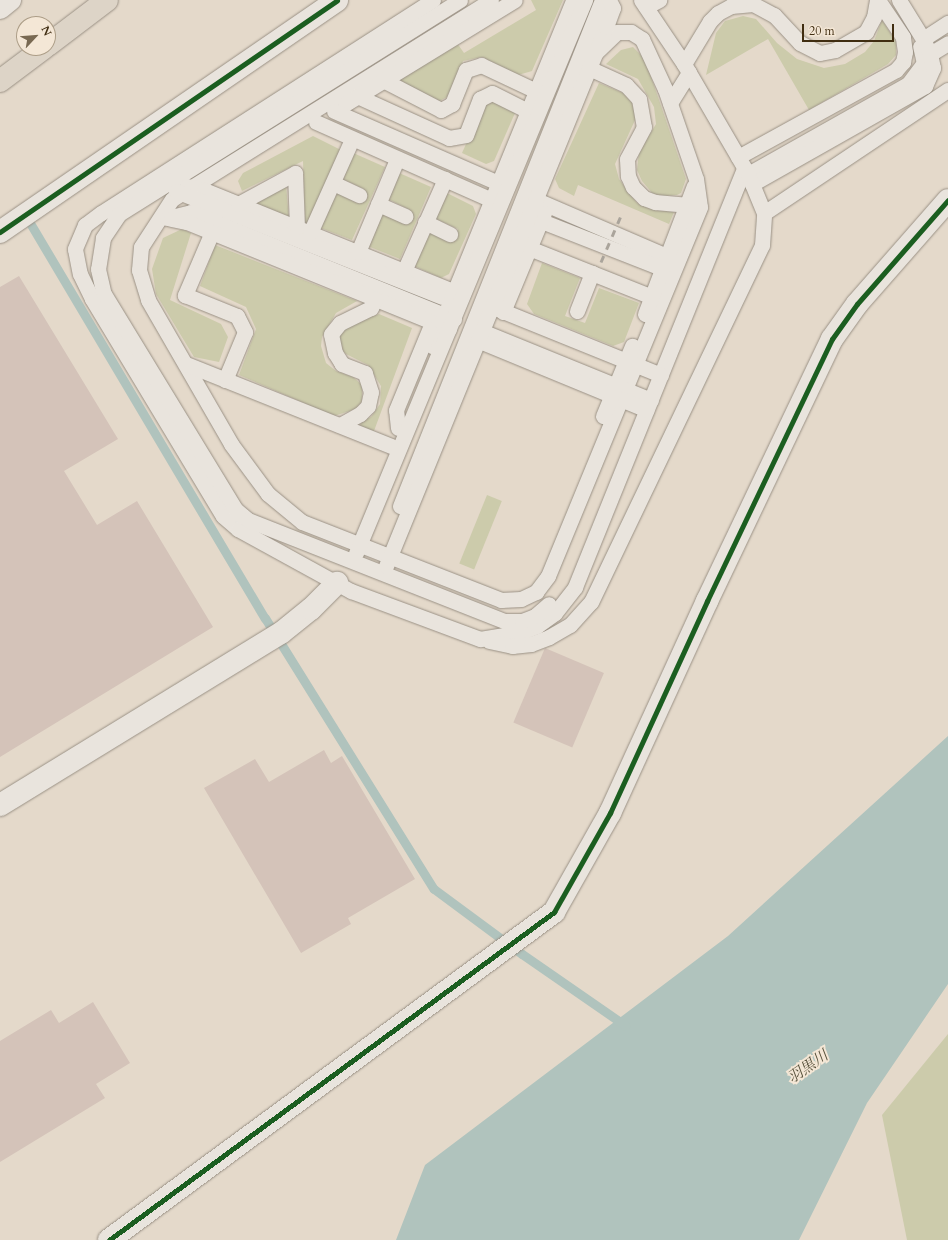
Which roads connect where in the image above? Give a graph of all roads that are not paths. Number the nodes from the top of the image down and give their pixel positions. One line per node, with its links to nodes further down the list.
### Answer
1 (10, 0): 15 (street)
2 (107, 0): 18 (highway)
3 (337, 0): 56 (street)
4 (433, 0): 84 (lane)
5 (460, 0): 40 (lane)
6 (491, 0): 42 (lane)
7 (515, 0): 25 (lane)
8 (573, 0): 28 (lane)
9 (585, 0): 41 (lane)
10 (602, 0): 44 (lane)
11 (609, 0): 20 (lane)
12 (878, 0): 24 (lane); 36 (lane)
13 (899, 0): 17 (lane)
14 (649, 2): 24 (lane)
15 (0, 8)
16 (948, 23): 17 (lane)
17 (920, 33): 21 (lane); 36 (lane)
18 (56, 39)
19 (948, 43): 21 (lane)
20 (596, 52): 23 (lane); 30 (lane)
21 (930, 54): 36 (lane)
22 (33, 56): 26 (highway)
23 (589, 68): 44 (lane); 49 (lane)
24 (687, 69): 30 (lane); 36 (lane)
25 (383, 80): 28 (lane); 29 (lane)
26 (0, 81)
27 (948, 90): 50 (lane)
28 (536, 91): 32 (lane)
29 (357, 96): 31 (lane); 32 (lane)
30 (670, 104): 38 (lane)
31 (334, 110): 33 (lane); 41 (lane)
32 (528, 111): 41 (lane)
33 (316, 122): 34 (lane); 42 (lane)
34 (352, 139): 35 (lane); 39 (lane)
35 (397, 159): 37 (lane); 48 (lane)
36 (744, 169): 50 (lane); 74 (lane)
37 (445, 179): 46 (lane); 54 (lane)
38 (696, 179): 49 (lane); 73 (lane)
39 (332, 183): 43 (lane); 55 (lane)
40 (164, 186): 42 (lane); 82 (lane)
41 (503, 186): 44 (lane); 46 (lane)
42 (193, 192): 47 (lane); 53 (lane); 59 (lane); 67 (lane)
43 (359, 195)
44 (536, 200): 52 (lane); 52 (lane); 62 (lane)
45 (948, 200): 87 (street)
46 (497, 202): 52 (lane); 67 (lane)
47 (238, 204): 55 (lane); 55 (lane)
48 (378, 204): 51 (lane); 61 (lane)
49 (689, 205): 62 (lane)
50 (764, 213): 85 (lane)
51 (405, 216)
52 (529, 216): 60 (lane); 62 (lane); 68 (lane)
53 (167, 218): 57 (lane); 59 (lane); 70 (lane)
54 (425, 222): 58 (lane); 63 (lane)
55 (303, 230): 61 (lane)
56 (0, 232)
57 (212, 232): 66 (lane); 75 (lane)
58 (450, 234)
59 (141, 247): 72 (lane)
60 (529, 248): 64 (lane); 68 (lane)
61 (358, 252): 63 (lane)
62 (664, 262): 65 (lane)
63 (404, 271): 67 (lane)
64 (592, 273): 65 (lane); 69 (lane)
65 (652, 297): 73 (lane)
66 (375, 298): 70 (lane); 78 (lane)
67 (457, 298): 68 (lane); 70 (lane)
68 (489, 310): 71 (lane); 73 (lane)
69 (577, 311)
70 (444, 322): 71 (lane); 79 (lane); 80 (lane)
71 (475, 334): 76 (lane); 81 (lane)
72 (186, 364): 75 (lane); 80 (lane)
73 (629, 367): 74 (lane); 76 (lane)
74 (655, 378): 77 (lane)
75 (225, 380): 78 (lane)
76 (618, 392): 77 (lane); 81 (lane)
77 (645, 403): 83 (lane); 85 (lane)
78 (340, 425): 79 (lane)
79 (391, 446): 80 (lane)
80 (358, 539): 81 (lane); 82 (lane)
81 (387, 550): 83 (lane)
82 (349, 560): 83 (lane)
83 (378, 571)
84 (337, 583): 85 (lane); 86 (street)
85 (480, 640)
86 (0, 806)
87 (109, 1240)

